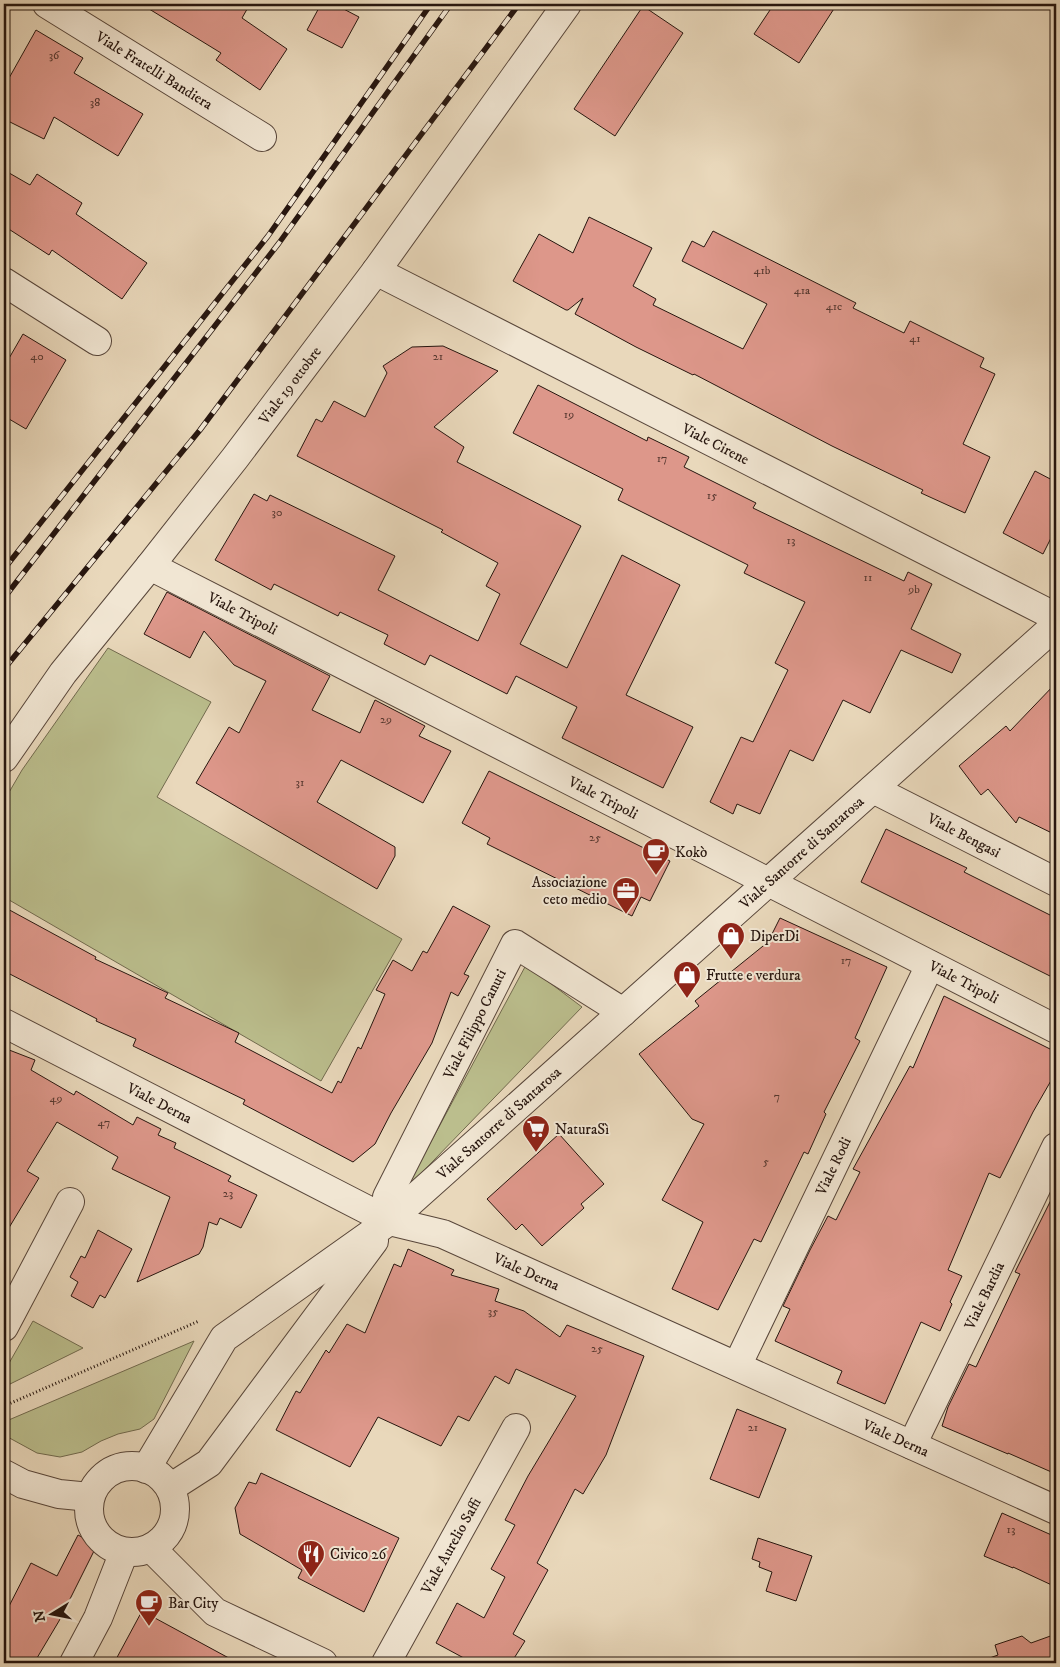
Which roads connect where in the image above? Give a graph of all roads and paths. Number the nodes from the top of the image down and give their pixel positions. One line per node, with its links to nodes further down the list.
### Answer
1 (47, 4): 3 (street, Viale Fratelli Bandiera)
2 (567, 4): 4 (street, Viale 19 ottobre)
3 (262, 137)
4 (376, 271): 7 (street, Viale 19 ottobre); 8 (street, Viale Cirene)
5 (4, 282): 6 (street)
6 (97, 341)
7 (150, 566): 10 (street, Viale 19 ottobre); 12 (street, Viale Tripoli)
8 (1056, 617)
9 (1056, 625): 11 (street, Viale Santorre di Santarosa)
10 (4, 758)
11 (873, 789): 12 (street, Viale Santorre di Santarosa); 13 (street, Viale Bengasi)
12 (768, 882): 14 (street, Viale Tripoli); 15 (street, Viale Santorre di Santarosa)
13 (1056, 882)
14 (930, 965): 17 (street, Viale Tripoli); 23 (street, Viale Rodi)
15 (623, 1012): 20 (street, Viale Santorre di Santarosa); 20 (street, Viale Filippo Canuti)
16 (4, 1023): 20 (street, Viale Derna)
17 (1056, 1029)
18 (1056, 1147): 26 (street, Viale Bardia)
19 (70, 1202): 22 (street)
20 (389, 1221): 23 (street, Viale Derna); 27 (street, Viale Santorre di Santarosa); 29 (street, Viale Santorre di Santarosa)
21 (202, 1320): 24 (path)
22 (4, 1327)
23 (737, 1366): 26 (street, Viale Derna)
24 (4, 1406)
25 (516, 1428): 36 (street, Viale Aurelio Saffi)
26 (912, 1445): 31 (street, Viale Derna)
27 (146, 1468): 29 (street); 30 (street)
28 (4, 1474): 30 (street)
29 (170, 1488): 32 (street)
30 (90, 1497): 33 (street)
31 (1056, 1510)
32 (152, 1548): 33 (street); 35 (street)
33 (124, 1552): 34 (street)
34 (74, 1663)
35 (323, 1663)
36 (386, 1663)

